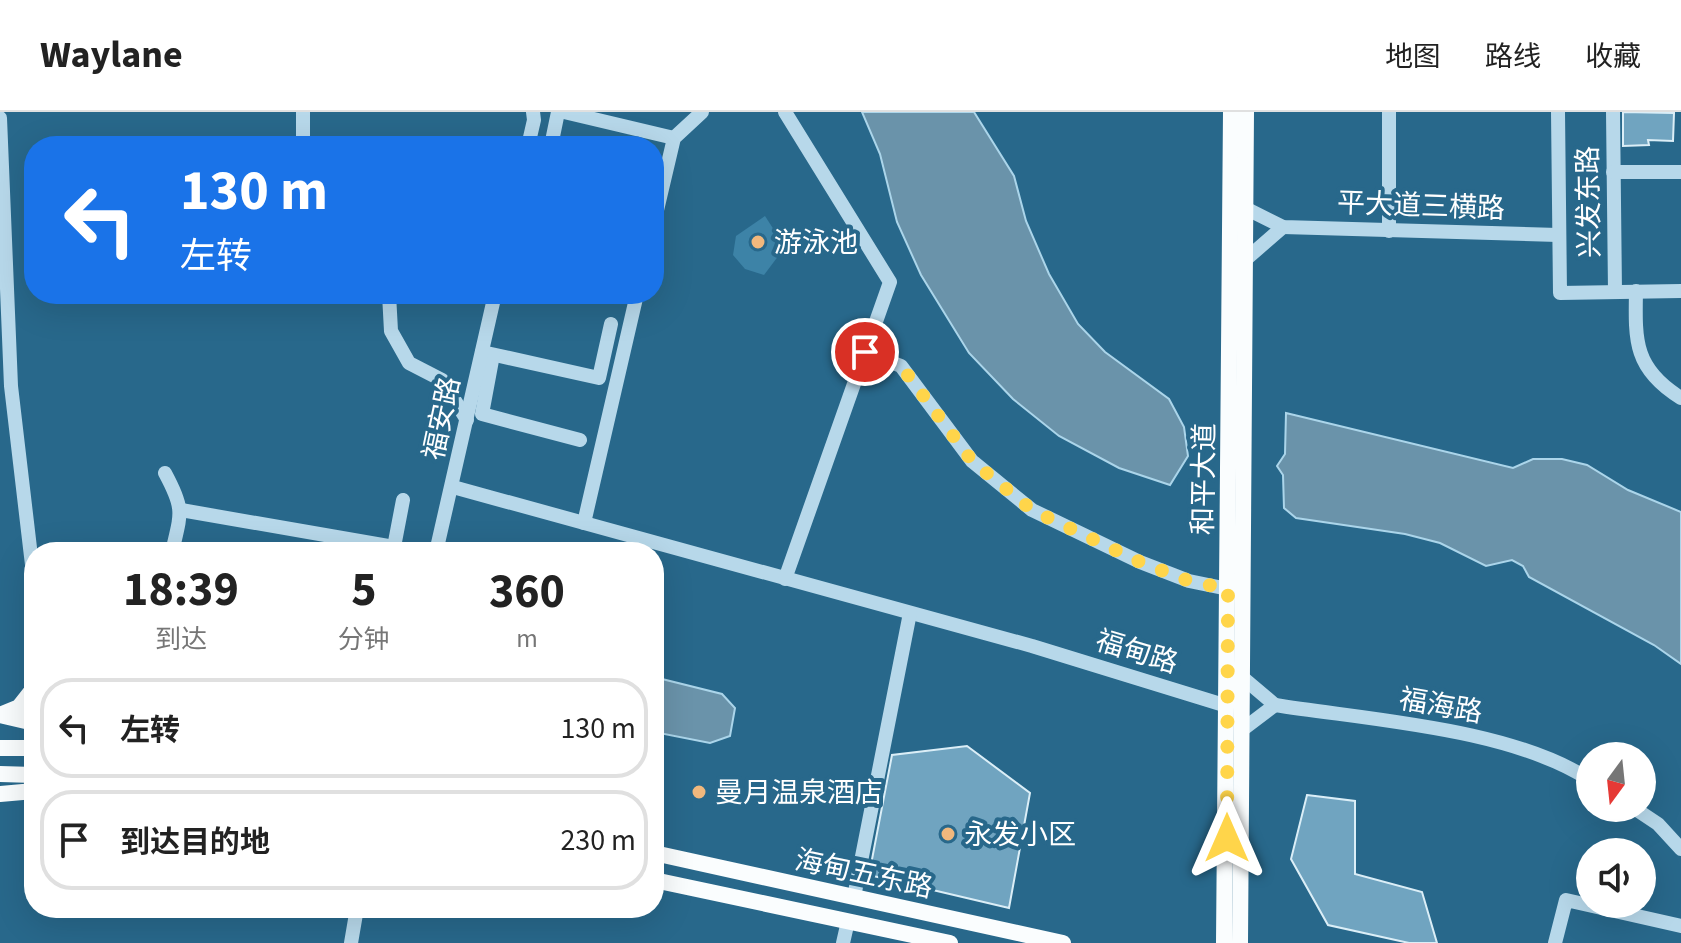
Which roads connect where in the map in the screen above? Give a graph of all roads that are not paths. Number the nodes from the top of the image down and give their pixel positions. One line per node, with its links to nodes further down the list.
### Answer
1 (303, 112): 12 (street)
2 (533, 112): 13 (street)
3 (561, 112): 14 (street); 15 (street)
4 (702, 112): 15 (street)
5 (785, 112): 31 (street)
6 (1231, 112): 50 (main road, 和平大道)
7 (1246, 112): 19 (main road, 和平大道)
8 (1389, 112): 21 (street)
9 (1558, 112): 22 (street)
10 (1613, 112): 16 (street, 兴发东路)
11 (0, 118): 33 (street)
12 (303, 136)
13 (530, 136)
14 (554, 136)
15 (674, 138): 18 (street)
16 (1613, 172): 17 (street); 26 (street, 兴发东路)
17 (1681, 172)
18 (664, 180)
19 (1245, 208): 20 (street); 23 (main road, 和平大道)
20 (1283, 227): 21 (street, 平大道三横路); 23 (street)
21 (1389, 231): 22 (street, 平大道三横路)
22 (1558, 235): 26 (street)
23 (1245, 260): 52 (main road, 和平大道)
24 (1636, 291): 25 (street); 26 (street); 34 (street)
25 (1681, 291)
26 (1615, 292)
27 (390, 304): 35 (street)
28 (494, 304): 32 (street, 福安路)
29 (635, 304): 41 (street)
30 (611, 324): 32 (street)
31 (865, 352): 49 (street); 50 (street)
32 (488, 354): 35 (street, 福安路); 36 (street)
33 (5, 385): 42 (street)
34 (1681, 398)
35 (467, 420): 38 (street, 福安路)
36 (580, 440)
37 (165, 473): 40 (street)
38 (453, 487): 41 (street, 福甸路); 46 (street, 福安路)
39 (403, 500): 45 (street)
40 (181, 510): 43 (street); 44 (street)
41 (584, 523): 47 (street, 福甸路)
42 (28, 542)
43 (174, 542)
44 (355, 542)
45 (394, 542)
46 (439, 542)
47 (652, 542)
48 (664, 545): 49 (street, 福甸路)
49 (785, 579): 51 (street, 福甸路)
50 (1228, 589): 55 (main road, 和平大道)
51 (910, 613): 55 (street, 福甸路); 70 (street)
52 (1242, 677): 54 (street); 58 (main road, 和平大道)
53 (24, 701): 56 (main road)
54 (1275, 705): 58 (street); 61 (street, 福海路)
55 (1227, 706): 78 (main road, 和平大道)
56 (0, 715): 57 (main road)
57 (24, 721)
58 (1242, 730): 79 (main road, 和平大道)
59 (0, 748): 60 (main road)
60 (24, 748)
61 (1576, 771)
62 (0, 774): 63 (main road)
63 (24, 775)
64 (24, 792): 65 (main road)
65 (0, 794)
66 (1655, 822): 67 (street)
67 (1681, 849)
68 (664, 855): 70 (main road, 海甸五东路)
69 (664, 882): 72 (main road, 海甸五东路)
70 (854, 897): 77 (main road, 海甸五东路)
71 (355, 918): 74 (street)
72 (848, 921): 75 (street); 76 (main road, 海甸五东路)
73 (1681, 926): 80 (street)
74 (351, 943)
75 (843, 943)
76 (950, 943)
77 (1063, 943)
78 (1224, 943)
79 (1240, 943)
80 (1555, 943)

